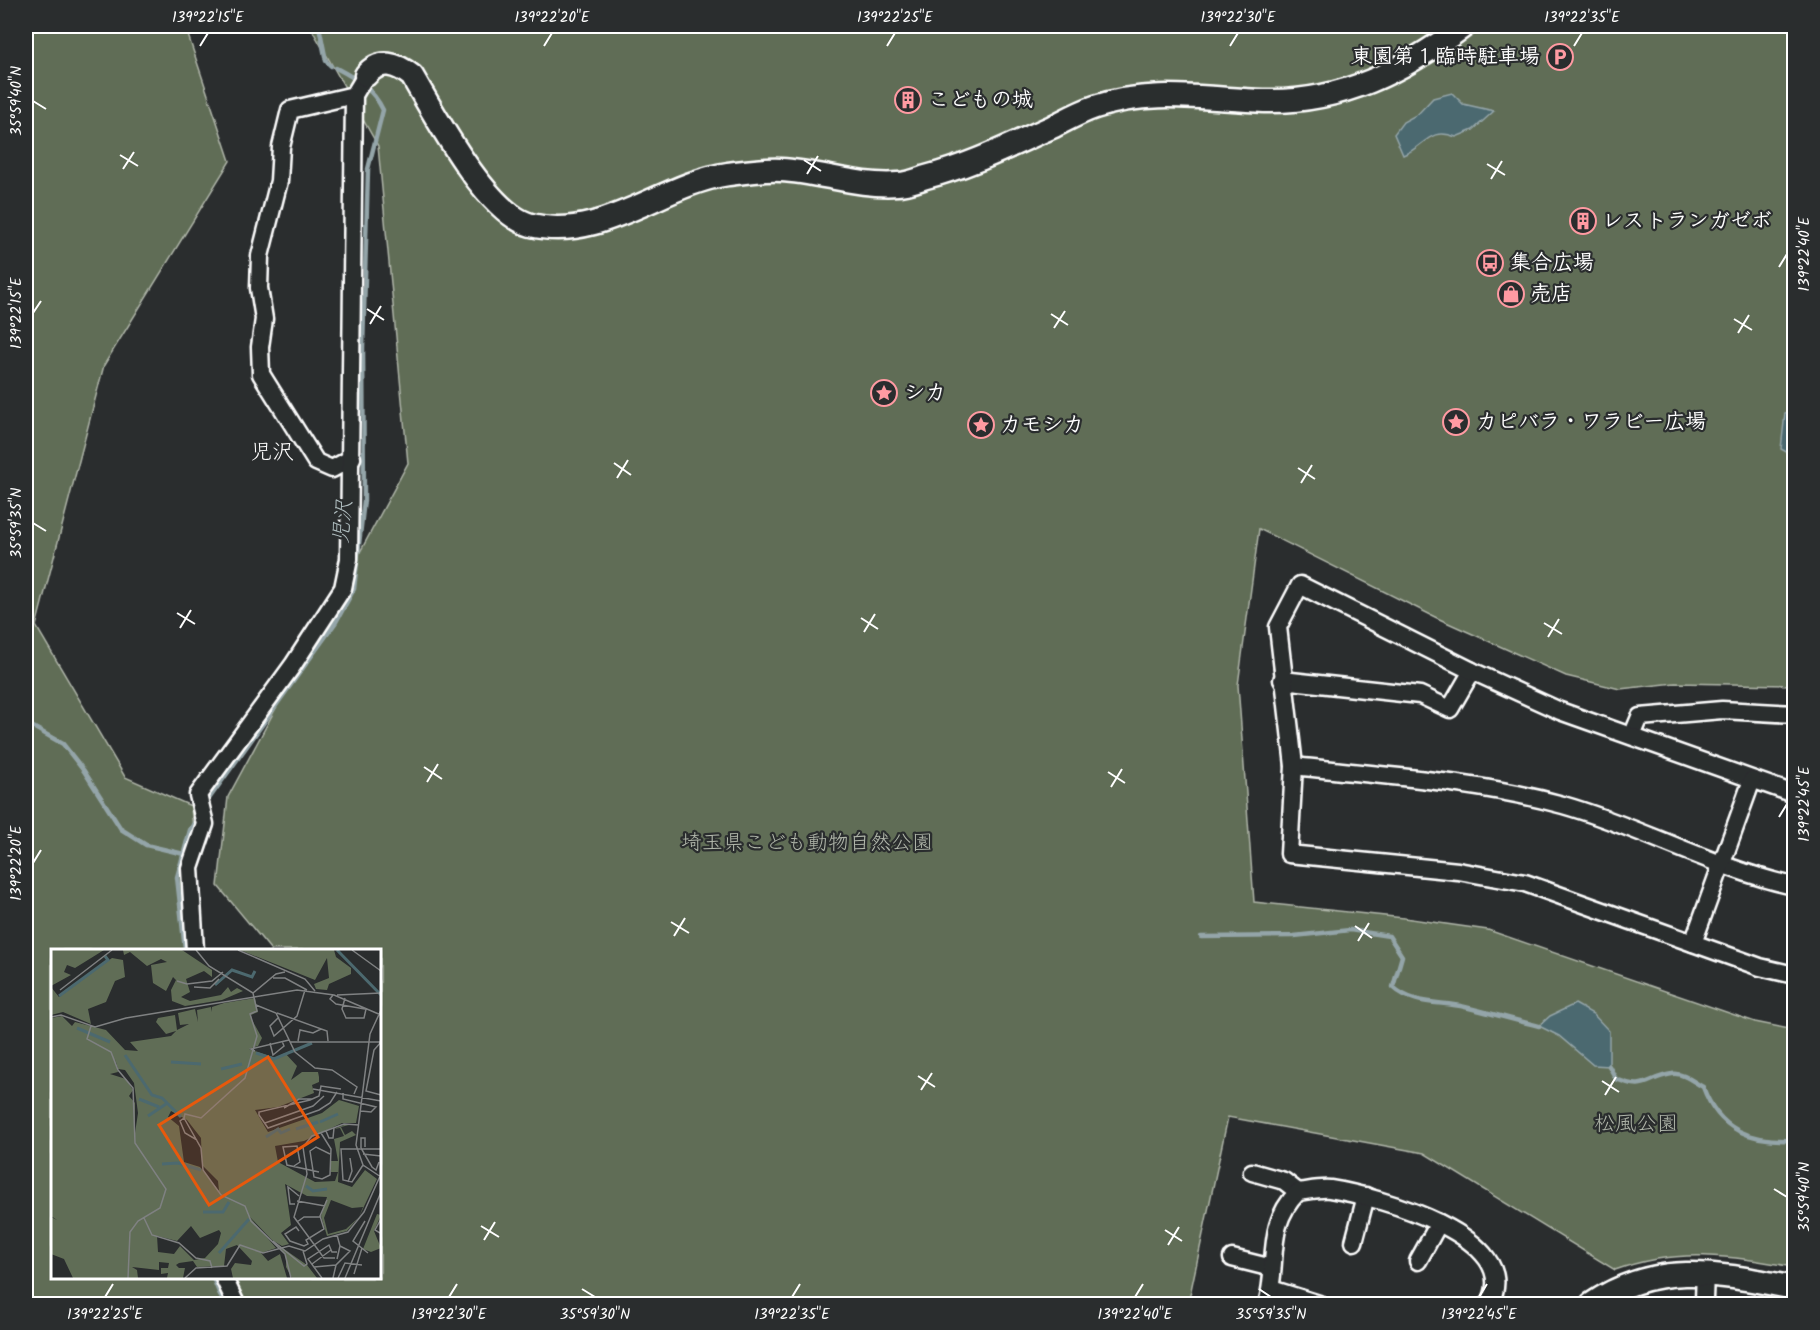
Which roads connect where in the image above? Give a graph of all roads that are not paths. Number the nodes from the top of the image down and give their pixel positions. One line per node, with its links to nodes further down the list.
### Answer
1 (1464, 26): 2 (street)
2 (359, 87): 3 (street); 3 (street)
3 (352, 458): 14 (street)
4 (1472, 671): 5 (street); 5 (street); 7 (street)
5 (1282, 680): 8 (street)
6 (1794, 714): 7 (street)
7 (1632, 736): 9 (street)
8 (1294, 766): 11 (street); 13 (street)
9 (1752, 780): 10 (street); 11 (street)
10 (1794, 794)
11 (1722, 863): 12 (street); 13 (street)
12 (1794, 886)
13 (1693, 943): 15 (street)
14 (195, 949)
15 (1794, 975)
16 (1252, 1172): 17 (street)
17 (1298, 1192): 18 (street); 23 (street)
18 (1366, 1196): 19 (street); 20 (street)
19 (1439, 1223): 22 (street); 31 (street)
20 (1354, 1242)
21 (1232, 1258): 23 (street)
22 (1418, 1261)
23 (1272, 1268): 27 (street)
24 (1705, 1272): 26 (street); 28 (street); 32 (street)
25 (224, 1279): 29 (street)
26 (1794, 1287)
27 (1269, 1297): 30 (street)
28 (1704, 1303)
29 (236, 1305)
30 (1319, 1305)
31 (1489, 1305)
32 (1592, 1305)

